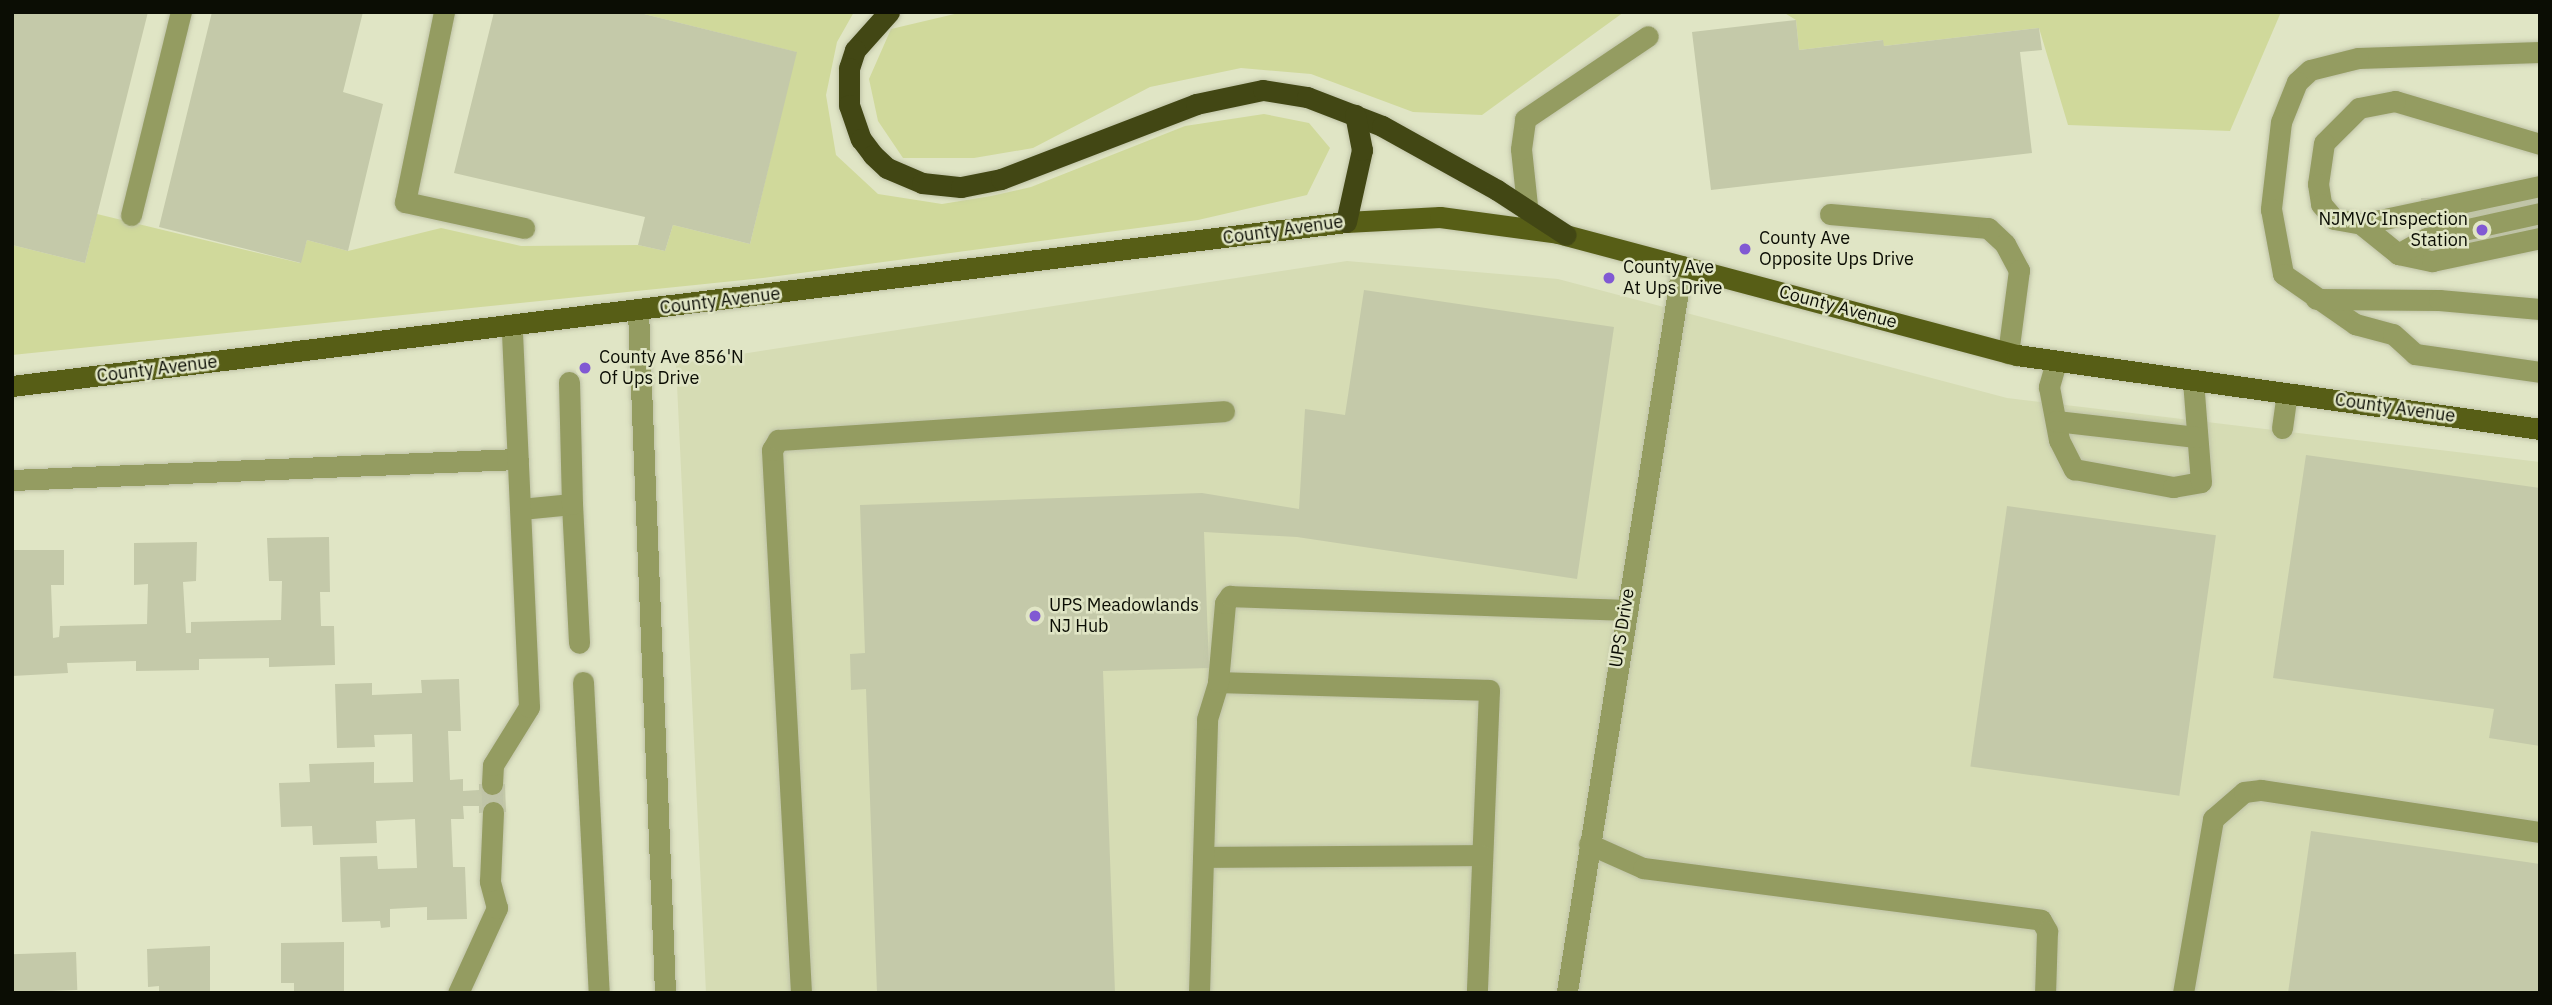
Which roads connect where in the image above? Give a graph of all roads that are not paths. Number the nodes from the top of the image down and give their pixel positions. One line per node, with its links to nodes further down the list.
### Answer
1 (181, 12): 11 (street)
2 (444, 12): 15 (street)
3 (890, 12): 6 (highway)
4 (1648, 36): 12 (street)
5 (2540, 52): 21 (street)
6 (1355, 115): 12 (highway); 13 (highway)
7 (2540, 144): 14 (street)
8 (2540, 186): 14 (street)
9 (2540, 213): 18 (street)
10 (1830, 214): 27 (street)
11 (131, 215)
12 (1528, 218): 13 (main road, County Avenue); 16 (highway)
13 (1346, 222): 24 (main road, County Avenue)
14 (2361, 224): 18 (street)
15 (524, 228)
16 (1566, 235): 19 (main road, County Avenue)
17 (2540, 238): 18 (street)
18 (2398, 254)
19 (1682, 266): 27 (main road, County Avenue); 43 (street, UPS Drive)
20 (2540, 297): 22 (street)
21 (2314, 299): 22 (street); 29 (street)
22 (2504, 304): 23 (street); 25 (street)
23 (2540, 309)
24 (638, 311): 26 (main road, County Avenue); 56 (street)
25 (2540, 324)
26 (512, 327): 32 (main road, County Avenue); 39 (street)
27 (2008, 353): 28 (main road, County Avenue)
28 (2056, 362): 30 (main road, County Avenue); 35 (street)
29 (2540, 372)
30 (2193, 380): 33 (main road, County Avenue); 38 (street)
31 (569, 382): 41 (street)
32 (12, 386)
33 (2287, 393): 36 (street); 37 (main road, County Avenue)
34 (1224, 411): 57 (street)
35 (2056, 421): 38 (street); 38 (street)
36 (2282, 428)
37 (2540, 429)
38 (2196, 437)
39 (519, 459): 40 (street); 42 (street)
40 (12, 480)
41 (572, 505): 42 (street); 44 (street)
42 (521, 509): 47 (street)
43 (1625, 610): 46 (street); 50 (street, UPS Drive)
44 (579, 643)
45 (583, 682): 55 (street)
46 (1218, 682): 51 (street); 52 (street)
47 (492, 784)
48 (494, 812): 54 (street)
49 (2540, 832): 61 (street)
50 (1589, 844): 53 (street, UPS Drive); 60 (street)
51 (1482, 855): 52 (street); 59 (street)
52 (1203, 857): 58 (street)
53 (1567, 991)
54 (458, 993)
55 (599, 993)
56 (665, 993)
57 (801, 993)
58 (1199, 993)
59 (1477, 993)
60 (2045, 993)
61 (2183, 993)

